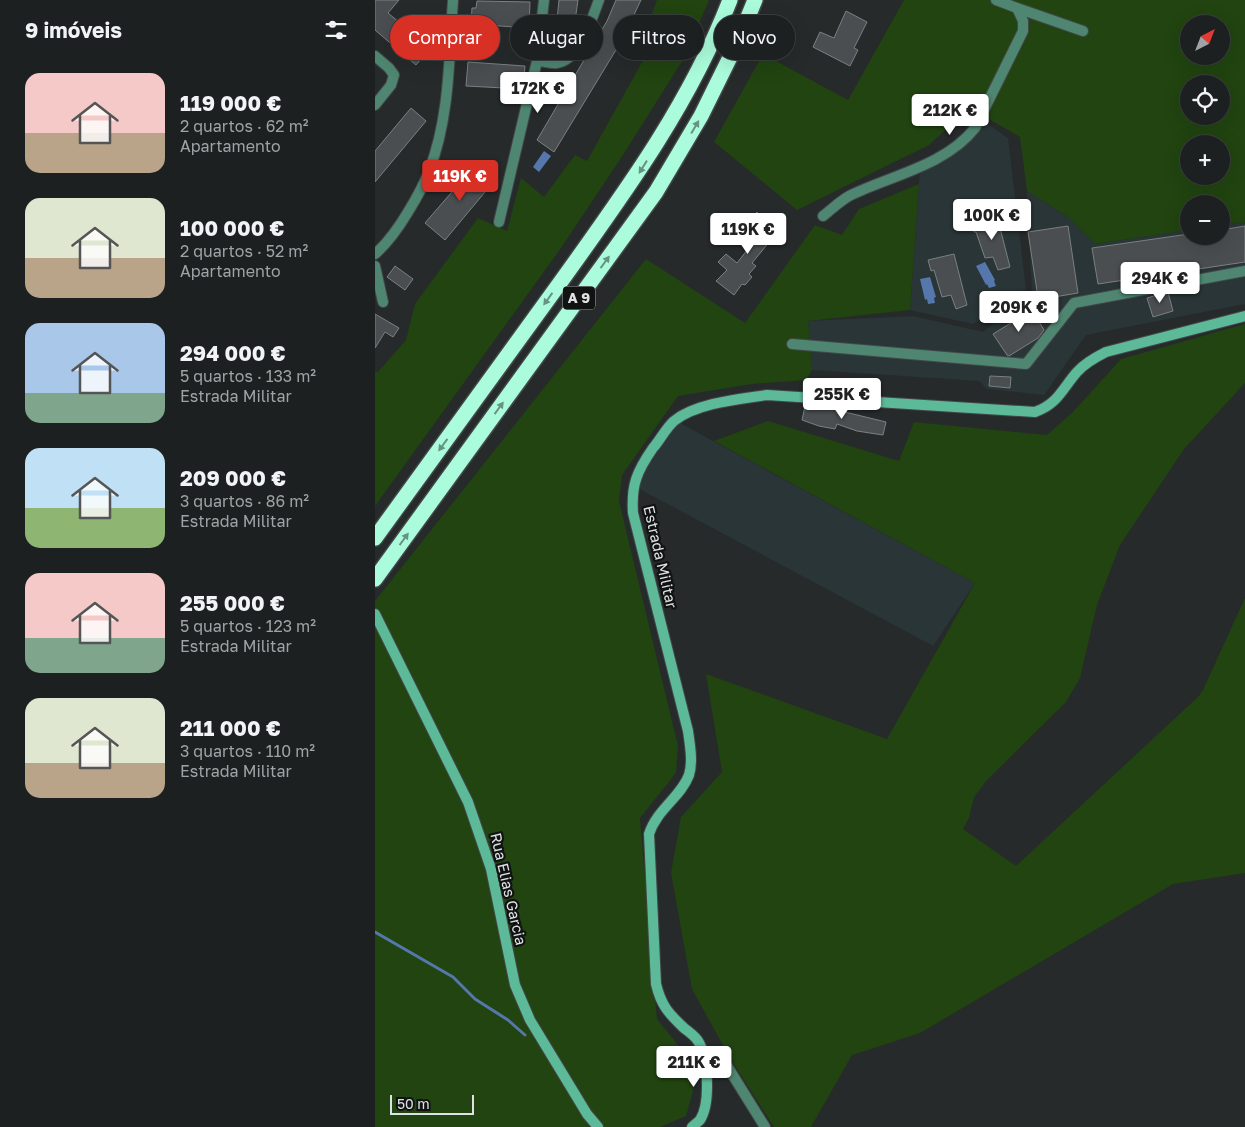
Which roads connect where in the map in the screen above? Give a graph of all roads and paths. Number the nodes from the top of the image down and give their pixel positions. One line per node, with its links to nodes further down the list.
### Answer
1 (453, 0): 14 (street)
2 (544, 0): 10 (street)
3 (599, 0): 10 (street)
4 (731, 0): 20 (highway, A 9, one-way to 20)
5 (755, 0): 21 (highway, A 9, one-way to 5)
6 (996, 0): 7 (street)
7 (1017, 8): 8 (street); 12 (street)
8 (1083, 31)
9 (375, 56): 11 (street)
10 (537, 61): 13 (street)
11 (375, 105)
12 (823, 216)
13 (499, 222)
14 (375, 254)
15 (375, 266): 17 (street)
16 (1245, 271): 19 (street)
17 (383, 302)
18 (1245, 316): 23 (street, Estrada Militar)
19 (792, 344)
20 (375, 538)
21 (375, 579)
22 (375, 614): 24 (street, Rua Elias Garcia)
23 (704, 1054): 27 (street, Estrada Militar); 28 (street)
24 (587, 1114): 25 (street, Rua Elias Garcia); 26 (street, Rua Elias Garcia)
25 (590, 1127)
26 (598, 1127)
27 (691, 1127)
28 (765, 1127)

